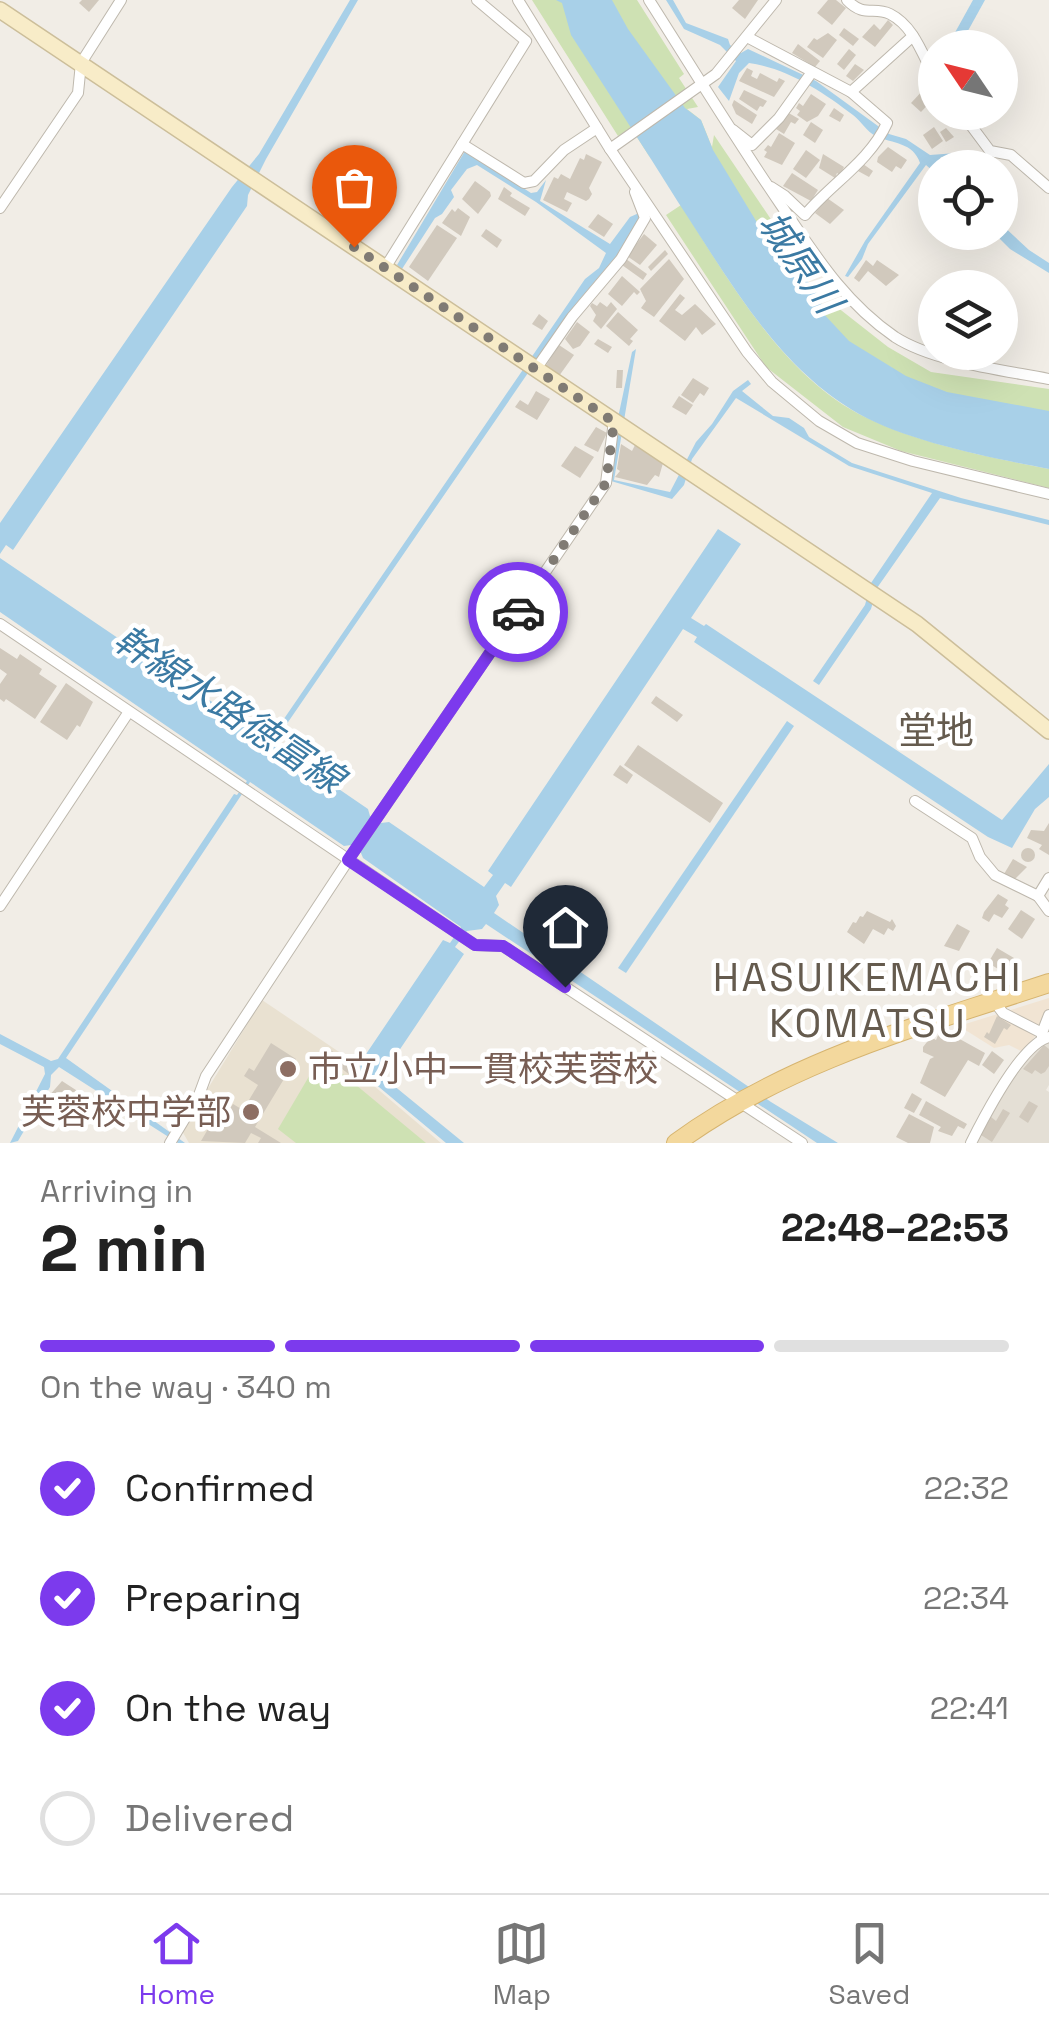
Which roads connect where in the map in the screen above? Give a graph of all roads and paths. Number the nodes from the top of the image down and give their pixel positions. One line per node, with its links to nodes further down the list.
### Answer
1 (121, 0): 11 (street)
2 (477, 0): 18 (street)
3 (518, 0): 16 (street)
4 (650, 0): 13 (street)
5 (776, 0): 9 (street)
6 (847, 0): 8 (street)
7 (0, 10): 11 (street)
8 (913, 36): 10 (street); 14 (street)
9 (747, 37): 12 (street); 13 (street)
10 (918, 46)
11 (92, 70): 23 (street); 24 (street)
12 (810, 73): 14 (street); 15 (street)
13 (701, 86): 15 (street); 19 (street)
14 (852, 92): 21 (street)
15 (724, 122): 21 (street)
16 (598, 128): 18 (street); 19 (street)
17 (974, 130): 22 (street)
18 (462, 144): 24 (street)
19 (612, 148): 20 (street)
20 (626, 168): 25 (street); 28 (street)
21 (766, 184): 26 (street)
22 (1049, 188)
23 (0, 208)
24 (385, 268): 25 (street)
25 (531, 366): 27 (street)
26 (1049, 378)
27 (618, 424): 31 (street); 33 (street)
28 (1049, 494)
29 (0, 624): 30 (street)
30 (128, 713): 33 (street); 36 (street)
31 (1049, 731)
32 (916, 801): 35 (street)
33 (350, 856): 42 (street); 43 (street)
34 (1049, 878): 35 (street)
35 (1038, 896): 37 (street)
36 (0, 906)
37 (1049, 911)
38 (1049, 983): 39 (main road)
39 (994, 1002): 41 (street); 42 (main road)
40 (1049, 1015): 41 (street)
41 (1044, 1036): 44 (street)
42 (736, 1102): 45 (main road); 46 (street)
43 (172, 1139)
44 (975, 1142)
45 (676, 1143)
46 (802, 1143)

